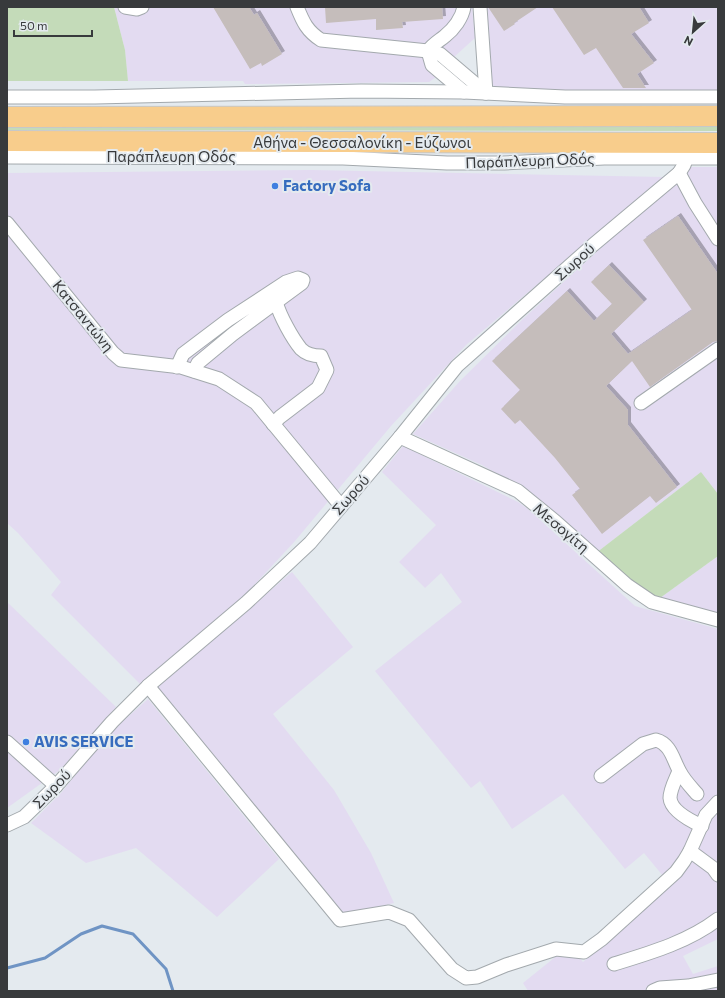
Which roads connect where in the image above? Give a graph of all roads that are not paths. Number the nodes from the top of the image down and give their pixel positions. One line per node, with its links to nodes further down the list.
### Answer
1 (125, 7): 2 (street)
2 (142, 7)
3 (297, 7): 6 (street)
4 (464, 7): 6 (street)
5 (480, 7): 8 (street)
6 (428, 51): 7 (street); 8 (street)
7 (464, 92): 8 (street); 9 (street)
8 (486, 93): 10 (street)
9 (7, 97)
10 (718, 97)
11 (718, 116): 12 (highway, Αθήνα - Θεσσαλονίκη - Εύζωνοι)
12 (7, 117)
13 (7, 141): 14 (highway, Αθήνα - Θεσσαλονίκη - Εύζωνοι)
14 (718, 143)
15 (7, 157): 16 (street, Παράπλευρη Οδός)
16 (687, 158): 17 (street, Παράπλευρη Οδός); 18 (street, Σωρού)
17 (718, 158)
18 (679, 173): 20 (street); 27 (street, Σωρού)
19 (7, 223): 23 (street, Κατσαντώνη)
20 (718, 239)
21 (276, 302): 23 (street); 24 (street); 26 (street)
22 (718, 349): 25 (street)
23 (177, 367): 24 (street, Κατσαντώνη)
24 (194, 371): 26 (street, Κατσαντώνη)
25 (641, 403)
26 (273, 424): 28 (street, Κατσαντώνη)
27 (400, 437): 28 (street, Σωρού); 29 (street, Μεσογίτη)
28 (341, 506): 30 (street, Σωρού)
29 (718, 620)
30 (148, 686): 34 (street, Σωρού); 39 (street)
31 (7, 742): 34 (street)
32 (679, 771): 33 (street); 35 (street); 38 (street)
33 (601, 776)
34 (56, 786): 37 (street, Σωρού)
35 (698, 794)
36 (718, 802): 38 (street)
37 (7, 825)
38 (702, 826): 39 (street)
39 (690, 851): 40 (street)
40 (718, 875)
41 (718, 919): 42 (street)
42 (614, 964)
43 (718, 980): 44 (street)
44 (659, 990)

